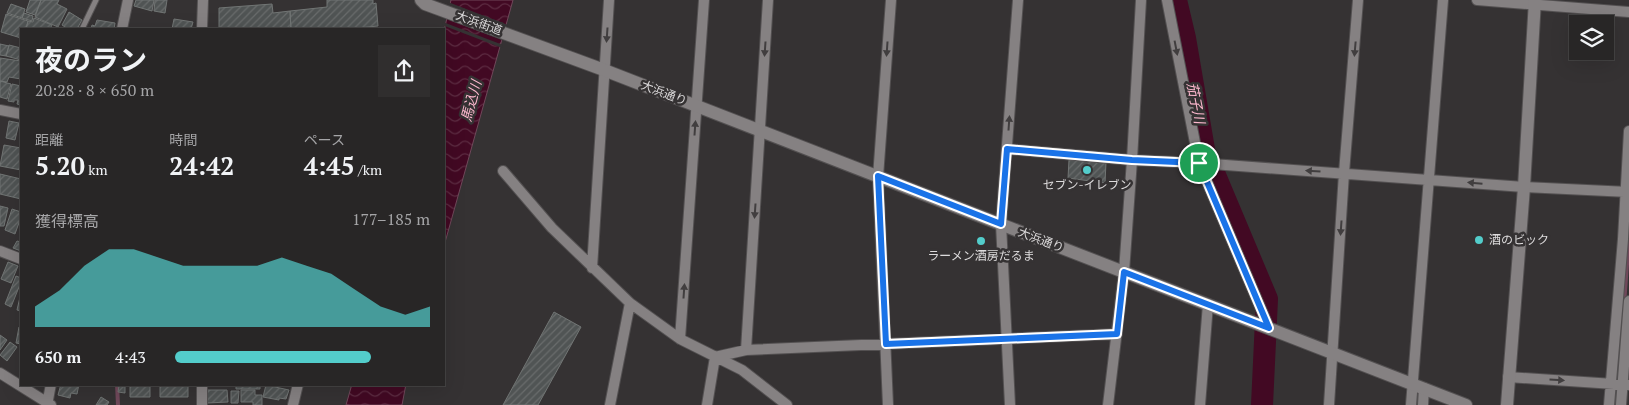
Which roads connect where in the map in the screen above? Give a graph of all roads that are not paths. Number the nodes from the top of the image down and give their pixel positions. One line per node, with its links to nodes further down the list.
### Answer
1 (96, 0): 17 (lane)
2 (128, 0): 18 (street)
3 (202, 0): 19 (street)
4 (609, 0): 21 (street, one-way to 21)
5 (704, 0): 22 (street)
6 (768, 0): 25 (street, one-way to 25)
7 (891, 0): 32 (street, one-way to 32)
8 (1018, 0): 27 (street, one-way to 8)
9 (1141, 0): 28 (street)
10 (1167, 0): 29 (street, one-way to 29)
11 (1358, 0): 31 (street, one-way to 31)
12 (1442, 0): 33 (street)
13 (1477, 0): 15 (street)
14 (423, 2): 20 (street, 大浜街道)
15 (1535, 3): 16 (street); 34 (street)
16 (1629, 12)
17 (82, 28)
18 (122, 28)
19 (202, 28)
20 (532, 44): 21 (street, 大浜通り)
21 (604, 70): 22 (street, 大浜通り); 39 (street)
22 (696, 106): 25 (street, 大浜通り); 46 (street, one-way to 22)
23 (0, 110): 24 (street)
24 (20, 114)
25 (760, 130): 32 (street, 大浜通り); 49 (street, one-way to 49)
26 (1629, 131): 35 (street)
27 (1007, 149): 28 (street); 36 (street)
28 (1132, 160): 29 (street); 40 (street)
29 (1199, 163): 31 (street, one-way to 29); 44 (street)
30 (503, 171): 39 (street)
31 (1344, 173): 33 (street); 50 (street, one-way to 50)
32 (878, 176): 36 (street, 大浜通り); 48 (street)
33 (1428, 179): 34 (street, one-way to 33); 60 (street)
34 (1524, 187): 35 (street); 53 (street)
35 (1627, 192): 54 (street)
36 (1001, 224): 40 (street, 大浜通り); 47 (street)
37 (0, 251): 38 (street)
38 (20, 259)
39 (592, 268): 42 (street)
40 (1124, 272): 43 (street, 大浜通り); 45 (street)
41 (1629, 301): 54 (street)
42 (630, 303): 46 (street); 64 (street)
43 (1208, 304): 44 (street, 大浜通り); 70 (street)
44 (1269, 328): 50 (street, 大浜通り)
45 (1117, 334): 47 (street); 69 (street)
46 (680, 339): 51 (street)
47 (1007, 339): 48 (street); 68 (street)
48 (886, 344): 49 (street); 67 (street)
49 (746, 350): 51 (street)
50 (1332, 353): 60 (street, 大浜通り); 71 (street)
51 (715, 357): 65 (street); 66 (street)
52 (0, 372): 55 (street)
53 (1508, 378): 54 (street, one-way to 54); 75 (street)
54 (1619, 384): 76 (street); 77 (street)
55 (20, 385)
56 (21, 386): 61 (street)
57 (51, 386): 61 (street)
58 (202, 386): 62 (street)
59 (298, 386): 63 (street)
60 (1418, 386): 72 (street); 73 (street); 74 (street, 大浜通り)
61 (49, 404)
62 (202, 405)
63 (293, 405)
64 (610, 405)
65 (707, 405)
66 (787, 405)
67 (888, 405)
68 (1010, 405)
69 (1108, 405)
70 (1200, 405)
71 (1329, 405)
72 (1412, 405)
73 (1423, 405)
74 (1466, 405)
75 (1507, 405)
76 (1609, 405)
77 (1621, 405)

